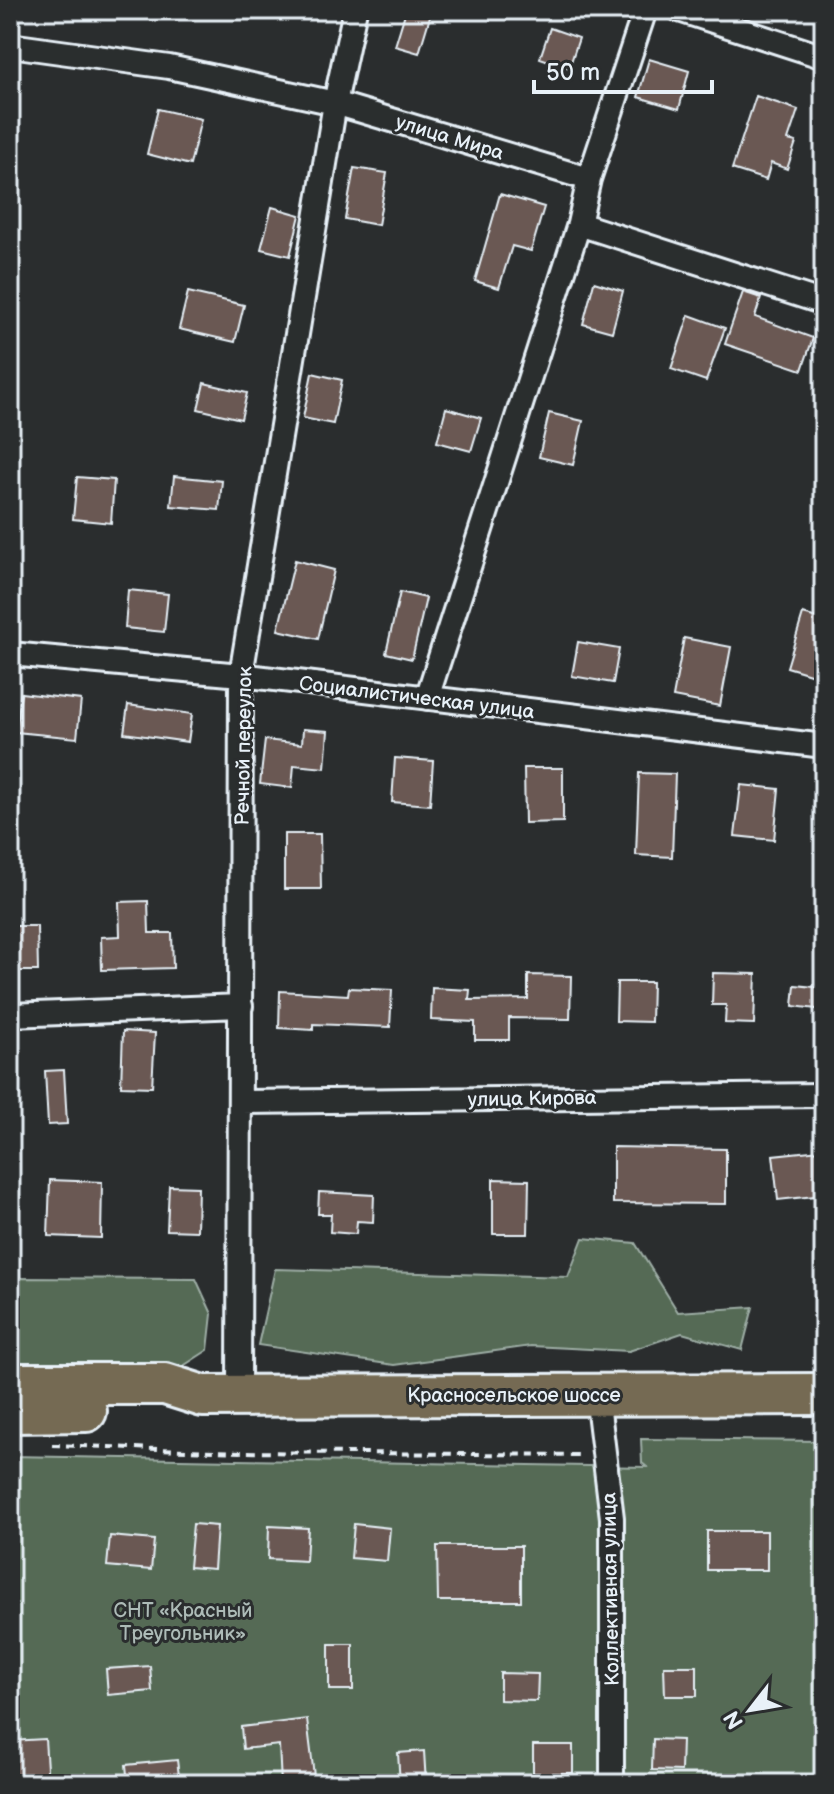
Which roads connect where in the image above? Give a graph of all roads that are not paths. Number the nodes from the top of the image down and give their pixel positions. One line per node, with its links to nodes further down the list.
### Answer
1 (355, 10): 6 (street, Речной переулок)
2 (645, 10): 7 (street)
3 (679, 10): 5 (street)
4 (10, 45): 6 (street, улица Мира)
5 (824, 57)
6 (335, 103): 7 (street, улица Мира); 11 (street, Речной переулок)
7 (589, 179): 8 (street)
8 (579, 224): 9 (street); 12 (street)
9 (824, 303)
10 (10, 654): 11 (street, Социалистическая улица)
11 (241, 675): 12 (street, Социалистическая улица); 14 (street, Речной переулок)
12 (427, 698): 13 (street, Социалистическая улица)
13 (824, 746)
14 (241, 1006): 15 (street); 17 (street, Речной переулок)
15 (10, 1015)
16 (824, 1095): 17 (street, улица Кирова)
17 (241, 1102): 21 (street, Речной переулок)
18 (10, 1384): 21 (highway, Красносельское шоссе)
19 (824, 1394): 20 (highway, Красносельское шоссе)
20 (597, 1395): 21 (highway, Красносельское шоссе); 23 (street, Коллективная улица)
21 (221, 1396): 22 (highway, Красносельское шоссе)
22 (10, 1412)
23 (612, 1784)

